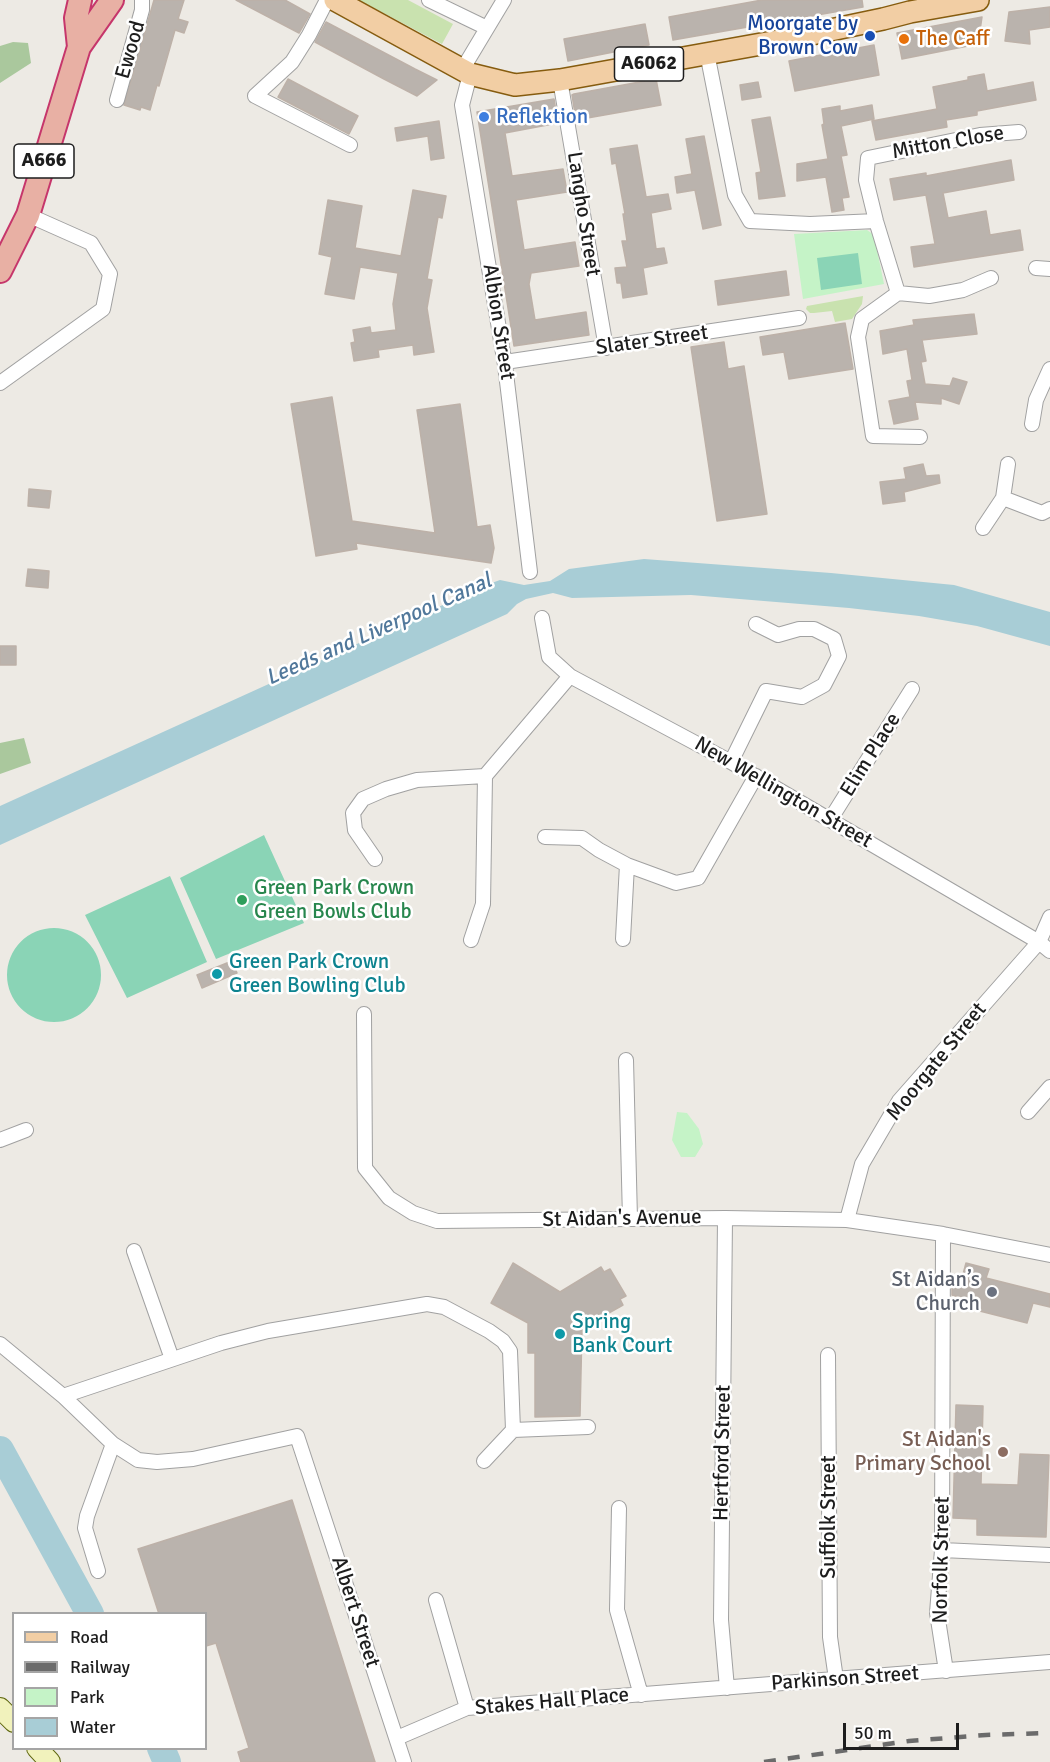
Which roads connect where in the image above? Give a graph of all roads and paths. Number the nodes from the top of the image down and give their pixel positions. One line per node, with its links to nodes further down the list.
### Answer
1 (80, 0): 10 (highway, A666)
2 (112, 0): 10 (highway, A666)
3 (142, 0): 14 (street, Ewood)
4 (327, 0): 16 (street)
5 (335, 0): 12 (main road, A6062)
6 (429, 0): 9 (street)
7 (504, 0): 9 (street, Albion Street)
8 (978, 0): 11 (main road, A6062)
9 (487, 28): 12 (street, Albion Street)
10 (79, 47): 17 (highway, A666)
11 (707, 53): 13 (main road, A6062); 18 (street)
12 (466, 72): 13 (main road, A6062); 24 (street, Albion Street)
13 (560, 80): 23 (street, Langho Street)
14 (117, 100)
15 (1019, 132): 18 (street, Mitton Close)
16 (350, 145)
17 (28, 215): 19 (highway, A666); 26 (street)
18 (876, 220): 21 (street)
19 (0, 271)
20 (991, 278): 21 (street)
21 (898, 293): 28 (street)
22 (799, 318): 23 (street, Slater Street)
23 (606, 348): 24 (street, Slater Street)
24 (505, 362): 33 (street, Albion Street)
25 (1050, 369): 27 (street)
26 (0, 383)
27 (1032, 424)
28 (920, 436)
29 (1008, 464): 30 (street)
30 (1003, 498): 31 (street); 32 (street)
31 (1050, 509)
32 (983, 528)
33 (530, 572)
34 (542, 618): 36 (street, New Wellington Street)
35 (756, 624): 38 (street)
36 (570, 676): 38 (street, New Wellington Street); 39 (street)
37 (912, 689): 41 (street, Elim Place)
38 (731, 762): 40 (street, New Wellington Street)
39 (485, 776): 43 (street); 47 (street)
40 (756, 776): 41 (street, New Wellington Street); 44 (street)
41 (830, 820): 48 (street, New Wellington Street)
42 (545, 837): 44 (street)
43 (375, 859)
44 (627, 864): 46 (street)
45 (1050, 916): 48 (street, Moorgate Street)
46 (623, 939)
47 (471, 940)
48 (1045, 946): 57 (street, Moorgate Street)
49 (364, 1014): 56 (street, St Aidan's Avenue)
50 (626, 1060): 56 (street)
51 (1050, 1087): 52 (street)
52 (1028, 1112)
53 (26, 1130): 54 (street)
54 (0, 1140)
55 (725, 1218): 56 (street, St Aidan's Avenue); 57 (street, St Aidan's Avenue); 77 (street, Hertford Street)
56 (630, 1219)
57 (847, 1220): 58 (street, St Aidan's Avenue)
58 (943, 1234): 60 (street, St Aidan's Avenue); 70 (street, Norfolk Street)
59 (134, 1251): 63 (street)
60 (1050, 1255)
61 (0, 1344): 64 (street)
62 (828, 1355): 76 (street, Suffolk Street)
63 (172, 1359): 64 (street); 66 (street)
64 (63, 1396): 67 (street)
65 (588, 1427): 66 (street)
66 (513, 1430): 68 (street)
67 (113, 1444): 72 (street); 82 (street, Albert Street)
68 (484, 1461)
69 (618, 1508): 78 (street)
70 (942, 1550): 71 (street); 75 (street, Norfolk Street)
71 (1050, 1555)
72 (98, 1571)
73 (436, 1600): 80 (street)
74 (1050, 1662): 75 (street, Parkinson Street)
75 (946, 1671): 76 (street, Parkinson Street)
76 (836, 1679): 77 (street, Parkinson Street)
77 (727, 1688): 78 (street, Parkinson Street)
78 (641, 1695): 80 (street, Stakes Hall Place)
79 (0, 1708): 81 (main road)
80 (467, 1708): 82 (street, Stakes Hall Place)
81 (12, 1720)
82 (397, 1738): 85 (street, Albert Street)
83 (39, 1750): 84 (main road)
84 (50, 1762)
85 (404, 1762)

